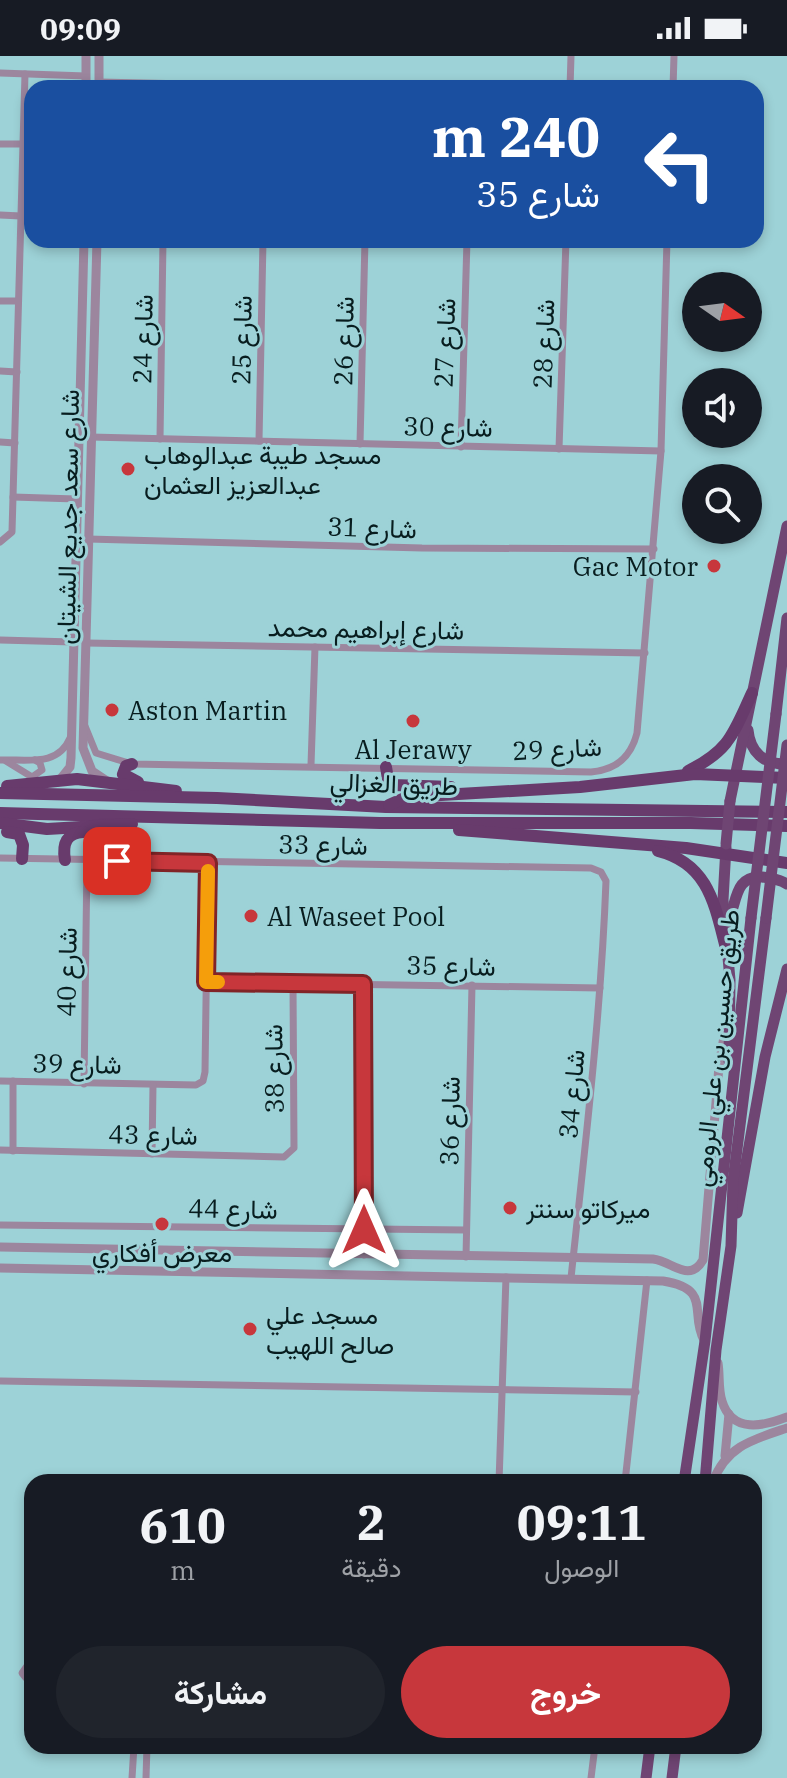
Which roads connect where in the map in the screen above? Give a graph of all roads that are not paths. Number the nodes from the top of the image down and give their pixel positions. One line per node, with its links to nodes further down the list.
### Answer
1 (86, 56): 7 (street)
2 (99, 56): 10 (street)
3 (571, 56): 11 (street)
4 (674, 56): 12 (street)
5 (0, 73): 6 (street)
6 (25, 74): 7 (street); 8 (street)
7 (86, 76): 9 (street)
8 (25, 80)
9 (86, 80)
10 (99, 80)
11 (570, 80)
12 (673, 80)
13 (24, 109): 15 (street)
14 (0, 144): 15 (street)
15 (23, 144): 17 (street)
16 (0, 215): 17 (street)
17 (21, 216): 31 (street)
18 (84, 248): 26 (street, شارع سعد جديع الشيتان)
19 (97, 248): 27 (street, شارع سعد جديع الشيتان)
20 (163, 248): 35 (street, شارع 24)
21 (263, 248): 36 (street, شارع 25)
22 (365, 248): 39 (street, شارع 26)
23 (467, 248): 40 (street, شارع 27)
24 (566, 248): 41 (street, شارع 28)
25 (667, 248): 42 (street, شارع 29)
26 (84, 252): 27 (street); 28 (street, شارع سعد جديع الشيتان)
27 (97, 252): 29 (street, شارع سعد جديع الشيتان)
28 (83, 274): 29 (street); 44 (street, شارع سعد جديع الشيتان)
29 (96, 275): 34 (street, شارع سعد جديع الشيتان)
30 (0, 301): 31 (street)
31 (18, 301): 33 (street)
32 (0, 371): 33 (street)
33 (17, 372): 38 (street)
34 (90, 437): 35 (street, شارع 30); 46 (street, شارع سعد جديع الشيتان)
35 (160, 439): 36 (street, شارع 30)
36 (259, 441): 39 (street, شارع 30)
37 (0, 442): 38 (street)
38 (15, 443): 43 (street)
39 (360, 444): 40 (street, شارع 30)
40 (461, 447): 41 (street, شارع 30)
41 (559, 449): 42 (street, شارع 30)
42 (661, 451): 48 (street, شارع 29)
43 (13, 497): 44 (street); 47 (street)
44 (76, 499): 51 (street, شارع سعد جديع الشيتان)
45 (787, 526): 59 (highway)
46 (88, 539): 48 (street, شارع 31); 52 (street, شارع سعد جديع الشيتان)
47 (0, 542)
48 (654, 549): 54 (street, شارع 29)
49 (787, 618): 111 (highway, طريق حسين بن علي الرومي, bridge)
50 (0, 640): 51 (street)
51 (73, 642): 55 (street, شارع سعد جديع الشيتان)
52 (86, 643): 53 (street, شارع إبراهيم محمد); 56 (street, شارع سعد جديع الشيتان)
53 (315, 647): 54 (street, شارع إبراهيم محمد); 67 (street)
54 (645, 653): 68 (street, شارع 29)
55 (73, 658): 56 (street); 57 (street, شارع سعد جديع الشيتان)
56 (86, 659): 58 (street, شارع سعد جديع الشيتان)
57 (72, 688): 58 (street); 61 (street, شارع سعد جديع الشيتان)
58 (85, 690): 60 (street, شارع سعد جديع الشيتان)
59 (752, 693): 66 (highway); 69 (highway); 70 (highway)
60 (84, 724): 65 (street, شارع 29); 73 (street, شارع سعد جديع الشيتان)
61 (72, 732): 64 (street); 72 (street, شارع سعد جديع الشيتان)
62 (787, 745): 119 (highway, طريق حسين بن علي الرومي, bridge)
63 (2, 760): 64 (street); 64 (street)
64 (35, 760)
65 (132, 764): 67 (street, شارع 29); 75 (highway)
66 (787, 764)
67 (311, 765): 68 (street, شارع 29)
68 (386, 767): 76 (highway)
69 (680, 775): 70 (highway); 76 (highway)
70 (735, 775): 71 (highway); 89 (highway, bridge)
71 (787, 778)
72 (58, 782): 73 (highway); 74 (highway)
73 (110, 783): 75 (highway)
74 (0, 786)
75 (152, 787): 78 (highway)
76 (486, 792): 79 (highway)
77 (0, 793): 78 (highway, طريق الغزالي)
78 (217, 798): 79 (highway, طريق الغزالي)
79 (386, 807): 80 (highway, طريق الغزالي)
80 (787, 812)
81 (0, 813): 82 (highway, طريق الغزالي)
82 (181, 818): 84 (highway, طريق الغزالي); 85 (highway)
83 (0, 823): 85 (highway)
84 (380, 823): 86 (highway, طريق الغزالي); 88 (highway)
85 (118, 825): 92 (highway)
86 (787, 826)
87 (0, 830): 91 (highway)
88 (611, 843): 89 (highway); 99 (highway)
89 (726, 849): 95 (highway); 98 (highway)
90 (0, 858): 91 (street, شارع 33)
91 (22, 859): 92 (street, شارع 33)
92 (65, 860): 93 (street, شارع 33)
93 (87, 860): 94 (street, شارع 33); 109 (street, شارع 40)
94 (208, 863): 97 (street, شارع 33); 101 (street, شارع 39)
95 (787, 863)
96 (787, 884): 98 (highway)
97 (604, 913): 105 (street, شارع 34)
98 (725, 924): 99 (highway)
99 (727, 952): 106 (highway)
100 (787, 969): 119 (highway)
101 (206, 982): 102 (street, شارع 35); 110 (street, شارع 39)
102 (293, 983): 103 (street, شارع 35); 114 (street, شارع 38)
103 (363, 984): 104 (street, شارع 35); 117 (street)
104 (472, 985): 105 (street, شارع 35); 118 (street, شارع 36)
105 (600, 988): 125 (street, شارع 34)
106 (730, 1008): 111 (highway); 127 (street)
107 (0, 1081): 108 (street, شارع 39)
108 (13, 1081): 109 (street, شارع 39); 113 (street)
109 (84, 1084): 110 (street, شارع 39)
110 (153, 1085): 115 (street, شارع 39)
111 (728, 1138): 135 (highway, طريق حسين بن علي الرومي)
112 (0, 1150): 113 (street, شارع 43)
113 (13, 1151): 115 (street, شارع 43)
114 (291, 1153): 115 (street, شارع 43)
115 (152, 1154)
116 (0, 1225): 117 (street, شارع 44)
117 (364, 1230): 118 (street, شارع 44); 123 (street)
118 (466, 1230): 124 (street, شارع 36)
119 (731, 1246): 136 (highway, طريق حسين بن علي الرومي)
120 (0, 1247): 121 (street)
121 (12, 1247): 122 (street); 128 (street)
122 (297, 1253): 123 (street); 129 (street)
123 (364, 1255): 124 (street)
124 (466, 1257): 125 (street)
125 (574, 1258): 126 (street); 131 (street, شارع 34)
126 (616, 1258): 127 (street); 132 (street)
127 (672, 1266): 134 (street)
128 (5, 1268): 129 (street)
129 (295, 1274): 130 (street)
130 (506, 1277): 131 (street); 138 (street)
131 (571, 1278): 132 (street)
132 (615, 1279): 133 (street)
133 (647, 1280): 134 (street); 139 (street)
134 (663, 1281): 135 (street)
135 (705, 1341): 147 (highway, طريق حسين بن علي الرومي)
136 (716, 1350): 140 (street); 148 (highway, طريق حسين بن علي الرومي)
137 (0, 1381): 138 (street)
138 (504, 1391): 139 (street); 145 (street)
139 (636, 1392): 146 (street)
140 (729, 1414): 142 (street); 144 (street)
141 (787, 1417): 142 (street)
142 (772, 1427): 143 (street); 144 (street)
143 (787, 1428)
144 (724, 1459): 149 (street)
145 (499, 1474)
146 (626, 1474)
147 (685, 1474)
148 (706, 1474)
149 (717, 1474)
150 (134, 1754): 155 (street)
151 (147, 1754): 156 (street)
152 (594, 1754): 157 (street)
153 (649, 1754): 158 (highway)
154 (675, 1754): 159 (highway)
155 (132, 1778)
156 (146, 1778)
157 (591, 1778)
158 (646, 1778)
159 (672, 1778)

